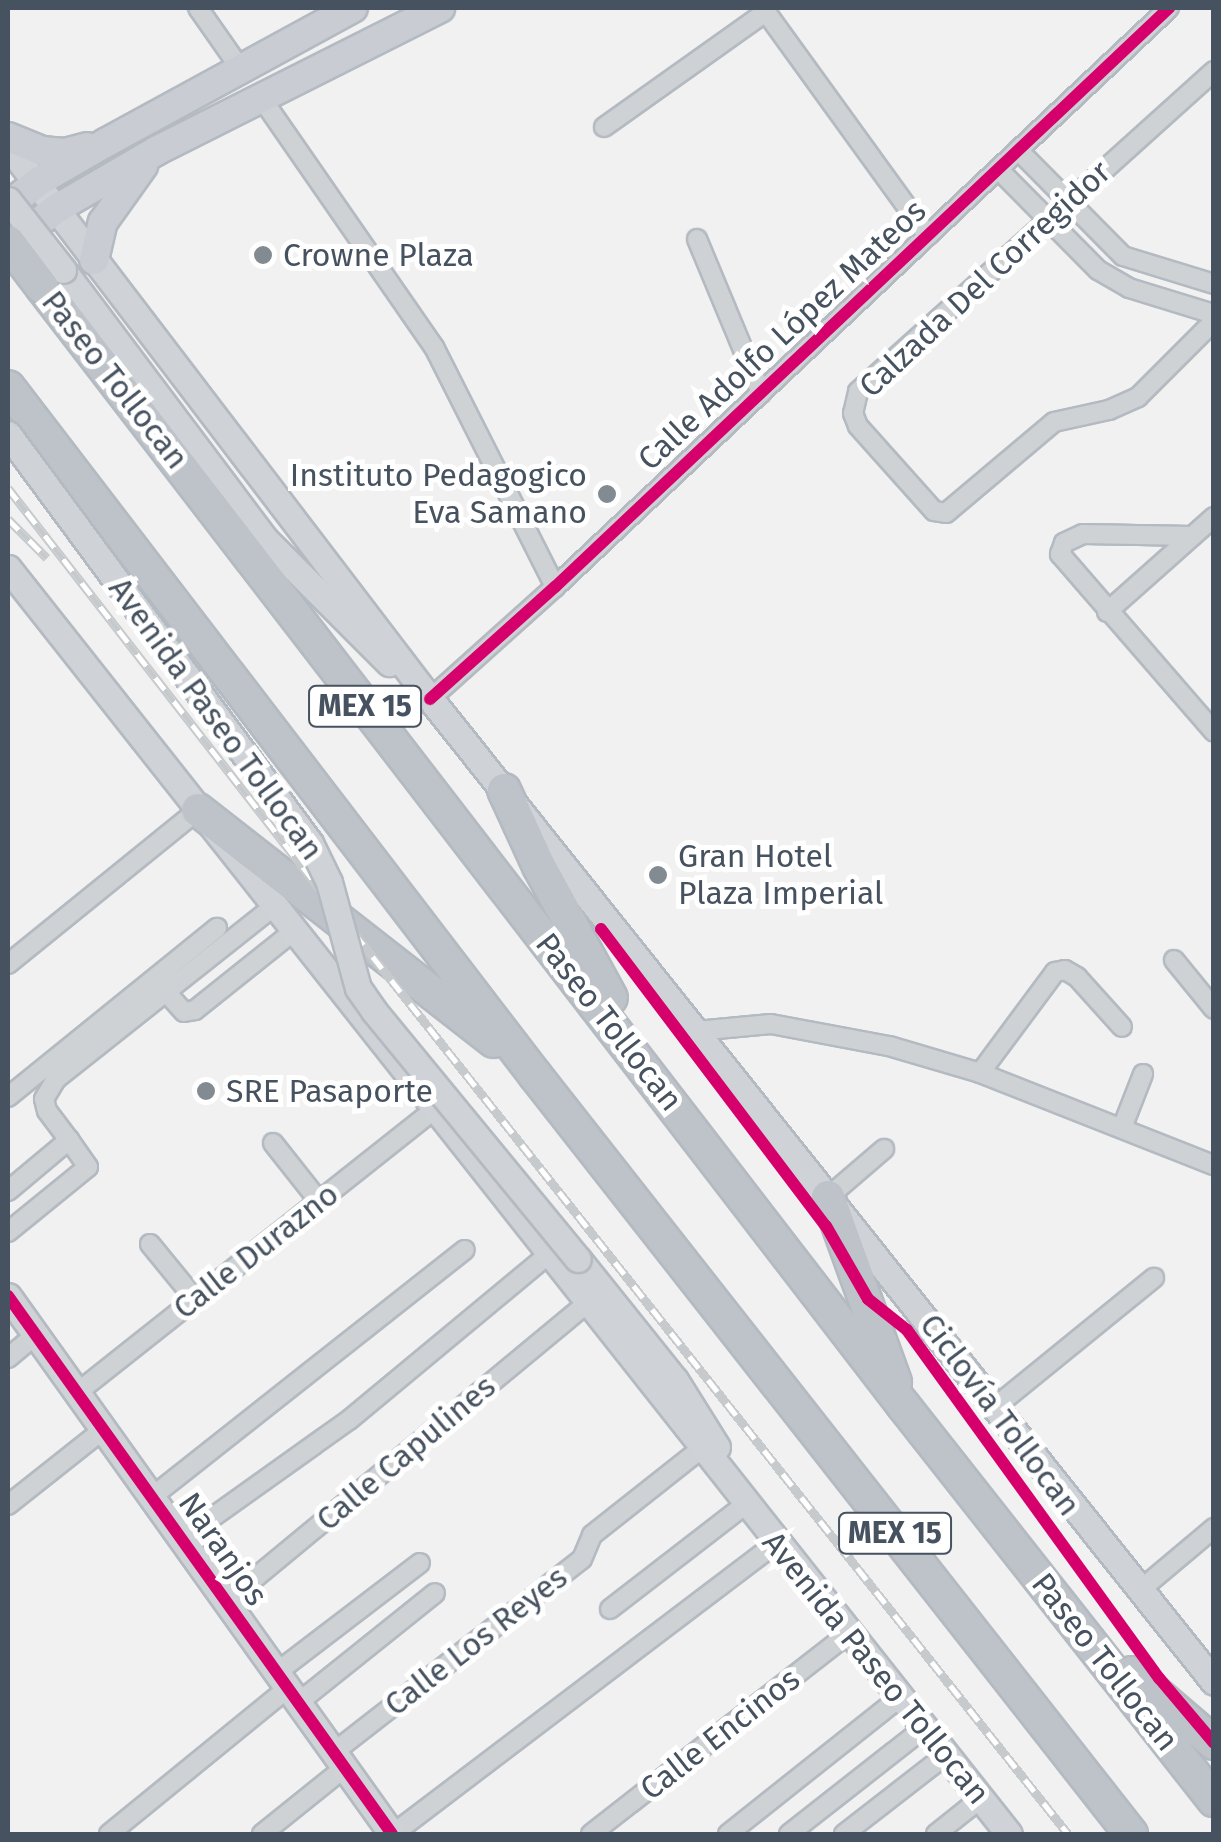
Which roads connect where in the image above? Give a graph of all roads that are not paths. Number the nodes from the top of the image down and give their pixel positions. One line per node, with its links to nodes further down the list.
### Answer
1 (198, 8): 7 (street)
2 (354, 8): 6 (main road)
3 (440, 8): 8 (main road)
4 (1169, 8): 15 (street, Calle Adolfo López Mateos)
5 (765, 10): 11 (street); 23 (street)
6 (296, 38): 7 (main road); 8 (main road)
7 (240, 68): 13 (main road)
8 (314, 70): 10 (main road)
9 (1214, 71): 19 (street, Calzada Del Corregidor)
10 (260, 96): 16 (main road); 37 (street)
11 (604, 127)
12 (8, 137): 13 (main road)
13 (108, 142): 18 (main road)
14 (8, 148): 18 (main road)
15 (1018, 150): 17 (street, Calle Adolfo López Mateos); 19 (street)
16 (156, 151): 21 (main road); 26 (main road)
17 (998, 169): 22 (street); 23 (street, Calle Adolfo López Mateos)
18 (36, 183): 20 (main road); 21 (main road)
19 (1066, 200): 22 (street, Calzada Del Corregidor); 29 (street)
20 (8, 203): 28 (main road, bridge)
21 (56, 208): 25 (main road); 26 (main road)
22 (1045, 218): 30 (street); 30 (street, Calzada Del Corregidor)
23 (928, 236): 32 (street, Calle Adolfo López Mateos)
24 (697, 239): 32 (street)
25 (8, 244): 28 (highway, Paseo Tollocan / MEX 15, bridge)
26 (94, 260): 27 (main road); 39 (main road)
27 (8, 278)
28 (53, 279): 39 (main road); 57 (highway, Paseo Tollocan / MEX 15)
29 (1214, 284)
30 (1214, 318)
31 (8, 386): 54 (highway, MEX 15)
32 (762, 394): 37 (street, Calle Adolfo López Mateos)
33 (8, 434): 82 (main road, Avenida Paseo Tollocan, bridge)
34 (1214, 517): 35 (street)
35 (1192, 536): 38 (street); 38 (street)
36 (8, 568): 42 (main road, Avenida Paseo Tollocan)
37 (555, 587): 39 (street, Calle Adolfo López Mateos)
38 (1107, 612): 40 (street)
39 (427, 695): 41 (main road)
40 (1210, 721)
41 (504, 790): 51 (main road); 57 (highway)
42 (198, 810): 43 (main road, Avenida Paseo Tollocan); 47 (street); 54 (highway)
43 (274, 906): 45 (main road, Avenida Paseo Tollocan); 48 (street)
44 (217, 928): 55 (street)
45 (294, 932): 48 (street); 56 (main road, Avenida Paseo Tollocan)
46 (1174, 960): 49 (street)
47 (8, 964)
48 (165, 991): 59 (street)
49 (1214, 1009)
50 (1122, 1027): 52 (street)
51 (696, 1031): 52 (street); 64 (main road)
52 (980, 1073): 58 (street)
53 (1143, 1074): 58 (street)
54 (536, 1075): 112 (highway, MEX 15)
55 (8, 1097)
56 (434, 1110): 65 (street, Calle Durazno); 69 (main road, Avenida Paseo Tollocan)
57 (688, 1126): 77 (highway, Paseo Tollocan / MEX 15)
58 (1122, 1128): 62 (street)
59 (70, 1140): 63 (street); 66 (street)
60 (273, 1143): 65 (street)
61 (884, 1150): 64 (street)
62 (1213, 1163)
63 (8, 1191)
64 (828, 1198): 77 (highway); 78 (main road)
65 (319, 1201): 72 (street, Calle Durazno)
66 (8, 1232)
67 (150, 1244): 72 (street)
68 (464, 1250): 81 (street)
69 (548, 1255): 73 (main road, Avenida Paseo Tollocan); 85 (street)
70 (1154, 1278): 78 (street)
71 (8, 1296): 74 (main road, Naranjos)
72 (195, 1299): 76 (street, Calle Durazno)
73 (586, 1304): 80 (main road, Avenida Paseo Tollocan); 90 (street, Calle Capulines)
74 (35, 1335): 75 (street); 76 (main road, Naranjos)
75 (8, 1358)
76 (78, 1392): 79 (main road, Naranjos)
77 (903, 1405): 92 (highway, Paseo Tollocan / MEX 15)
78 (995, 1407): 88 (main road)
79 (104, 1429): 81 (main road, Naranjos); 83 (street)
80 (702, 1448): 82 (main road, Avenida Paseo Tollocan); 100 (street, Calle Los Reyes)
81 (152, 1496): 85 (main road, Naranjos)
82 (745, 1503): 86 (main road, Avenida Paseo Tollocan); 91 (street)
83 (8, 1505)
84 (1214, 1528): 88 (street)
85 (182, 1539): 90 (main road, Naranjos)
86 (778, 1544): 93 (main road, Avenida Paseo Tollocan); 106 (street)
87 (420, 1563): 95 (street)
88 (1140, 1590): 94 (main road)
89 (435, 1593): 95 (street)
90 (226, 1602): 95 (main road, Naranjos)
91 (610, 1609)
92 (1072, 1621): 98 (highway); 102 (highway, Paseo Tollocan / MEX 15)
93 (849, 1633): 96 (main road, Avenida Paseo Tollocan); 107 (street, Calle Encinos)
94 (1210, 1672)
95 (287, 1688): 100 (main road, Naranjos); 104 (street)
96 (900, 1697): 97 (main road, Avenida Paseo Tollocan); 108 (street)
97 (924, 1728): 99 (main road, Avenida Paseo Tollocan); 109 (street)
98 (1214, 1743)
99 (946, 1755): 101 (main road, Avenida Paseo Tollocan); 110 (street)
100 (339, 1760): 105 (street, Calle Los Reyes); 106 (main road, Naranjos)
101 (980, 1799): 103 (main road, Avenida Paseo Tollocan); 111 (street)
102 (1214, 1800)
103 (1002, 1832)
104 (109, 1834)
105 (262, 1834)
106 (393, 1834)
107 (592, 1834)
108 (728, 1834)
109 (790, 1834)
110 (844, 1834)
111 (936, 1834)
112 (1131, 1834)

